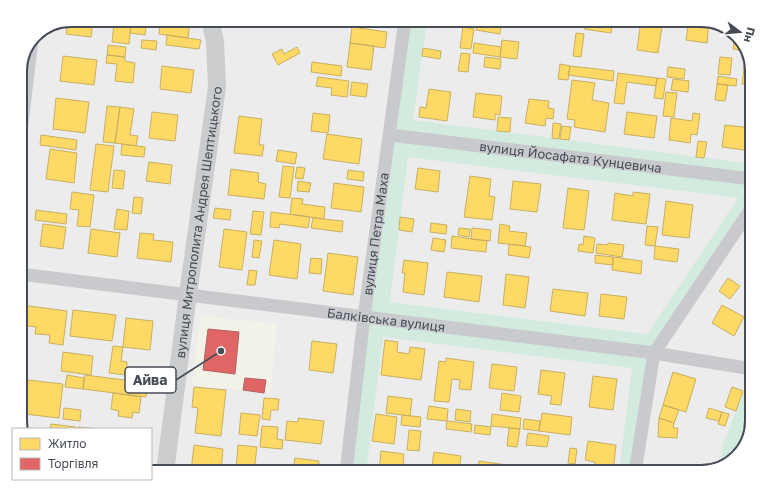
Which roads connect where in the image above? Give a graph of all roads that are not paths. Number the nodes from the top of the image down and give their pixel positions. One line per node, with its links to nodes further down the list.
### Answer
1 (212, 27): 9 (street, вулиця Митрополита Андрея Шептицького)
2 (405, 27): 5 (street, вулиця Петра Маха)
3 (30, 53): 4 (street)
4 (27, 82)
5 (390, 135): 6 (street, вулиця Йосафата Кунцевича); 10 (street, вулиця Петра Маха)
6 (745, 178)
7 (745, 217): 11 (street)
8 (27, 275): 9 (street, Балківська вулиця)
9 (188, 294): 10 (street, Балківська вулиця); 13 (street, вулиця Митрополита Андрея Шептицького)
10 (364, 317): 11 (street, Балківська вулиця); 14 (street, вулиця Петра Маха)
11 (654, 353): 12 (street, Балківська вулиця); 15 (street)
12 (745, 368)
13 (166, 465)
14 (347, 465)
15 (636, 465)

